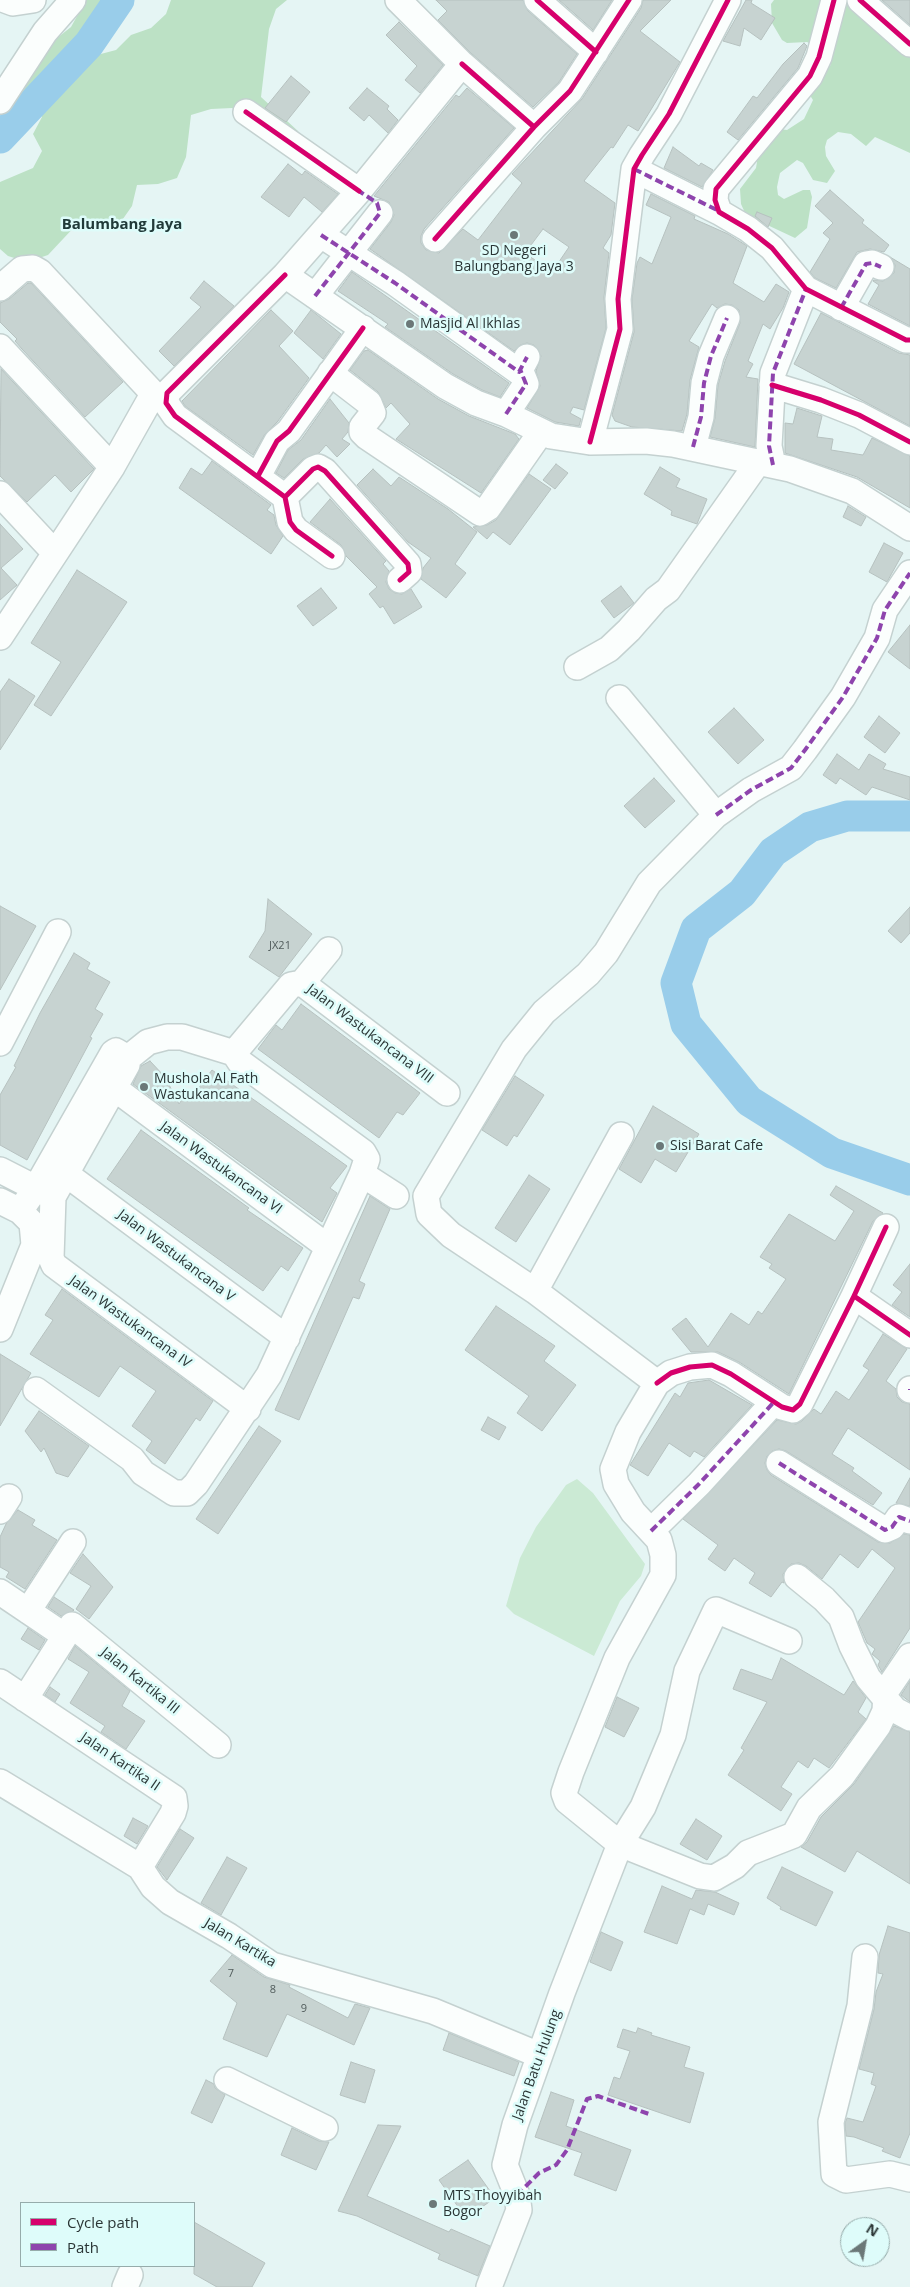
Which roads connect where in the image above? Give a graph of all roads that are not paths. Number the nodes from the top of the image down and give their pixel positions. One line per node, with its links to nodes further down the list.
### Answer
1 (5, 0): 2 (street)
2 (33, 0)
3 (74, 0): 13 (street)
4 (398, 0): 12 (street)
5 (537, 0): 11 (street)
6 (630, 0): 11 (street)
7 (728, 0): 16 (street)
8 (834, 0): 18 (street)
9 (860, 0): 10 (street)
10 (910, 44)
11 (596, 52): 15 (street)
12 (462, 64): 15 (street); 17 (street)
13 (0, 101)
14 (246, 112): 17 (street)
15 (534, 128): 21 (street)
16 (634, 169): 18 (street); 37 (street)
17 (359, 191): 20 (street)
18 (719, 212): 26 (street)
19 (380, 213): 22 (street)
20 (321, 235): 22 (street); 24 (street)
21 (435, 239)
22 (349, 255): 27 (street); 35 (street)
23 (881, 268): 28 (street)
24 (285, 275): 27 (street); 42 (street)
25 (0, 288): 41 (street)
26 (806, 289): 28 (street); 34 (street)
27 (315, 296): 30 (street)
28 (841, 308): 31 (street)
29 (727, 318): 39 (street)
30 (363, 328): 33 (street); 35 (street)
31 (910, 340)
32 (0, 347): 41 (street)
33 (330, 372): 36 (street); 42 (street)
34 (772, 385): 38 (street); 40 (street)
35 (506, 414): 36 (street)
36 (541, 432): 37 (street)
37 (590, 442): 39 (street)
38 (910, 442)
39 (693, 447): 40 (street)
40 (766, 463): 45 (street); 51 (street)
41 (112, 467): 46 (street)
42 (258, 476): 44 (street)
43 (0, 494): 46 (street)
44 (285, 497): 47 (street); 49 (street)
45 (910, 528)
46 (55, 553): 50 (street)
47 (332, 556)
48 (910, 573): 53 (street)
49 (400, 580)
50 (1, 633)
51 (577, 667)
52 (619, 698): 53 (street)
53 (716, 815): 71 (street)
54 (58, 932): 57 (street)
55 (329, 950): 56 (street)
56 (297, 984): 58 (street); 61 (street, Jalan Wastukancana VIII)
57 (0, 1043)
58 (234, 1053): 59 (street); 65 (street)
59 (128, 1058): 60 (street); 67 (street)
60 (114, 1088): 64 (street); 69 (street, Jalan Wastukancana VI)
61 (447, 1093)
62 (621, 1135): 71 (street)
63 (0, 1170): 67 (street)
64 (66, 1174): 67 (street); 75 (street, Jalan Wastukancana V)
65 (362, 1174): 66 (street); 69 (street)
66 (396, 1196)
67 (28, 1207): 70 (street); 73 (street); 79 (street, Jalan Wastukancana IV)
68 (886, 1227): 72 (street)
69 (328, 1247): 75 (street)
70 (0, 1288)
71 (535, 1290): 76 (street)
72 (854, 1296): 74 (street); 78 (street)
73 (0, 1329)
74 (910, 1335)
75 (287, 1338): 79 (street)
76 (657, 1383): 78 (street); 82 (street)
77 (36, 1390): 79 (street)
78 (774, 1402): 82 (street)
79 (248, 1409)
80 (779, 1463): 81 (street)
81 (910, 1521)
82 (652, 1531): 96 (street)
83 (73, 1542): 86 (street)
84 (797, 1577): 92 (street)
85 (0, 1592): 86 (street)
86 (28, 1612): 87 (street)
87 (65, 1636): 91 (street); 94 (street, Jalan Kartika III)
88 (789, 1641): 96 (street, Jalan Batu Hulung)
89 (910, 1656): 92 (street)
90 (0, 1682): 91 (street, Jalan Kartika II)
91 (25, 1699): 97 (street, Jalan Kartika II)
92 (886, 1699): 93 (street); 96 (street)
93 (910, 1718)
94 (218, 1746)
95 (0, 1782): 97 (street, Jalan Kartika)
96 (620, 1844): 99 (street, Jalan Batu Hulung)
97 (140, 1867): 99 (street, Jalan Kartika)
98 (865, 1956): 102 (street)
99 (540, 2055): 103 (street, Jalan Batu Hulung)
100 (228, 2080): 101 (street)
101 (325, 2128)
102 (910, 2179)
103 (489, 2287)

